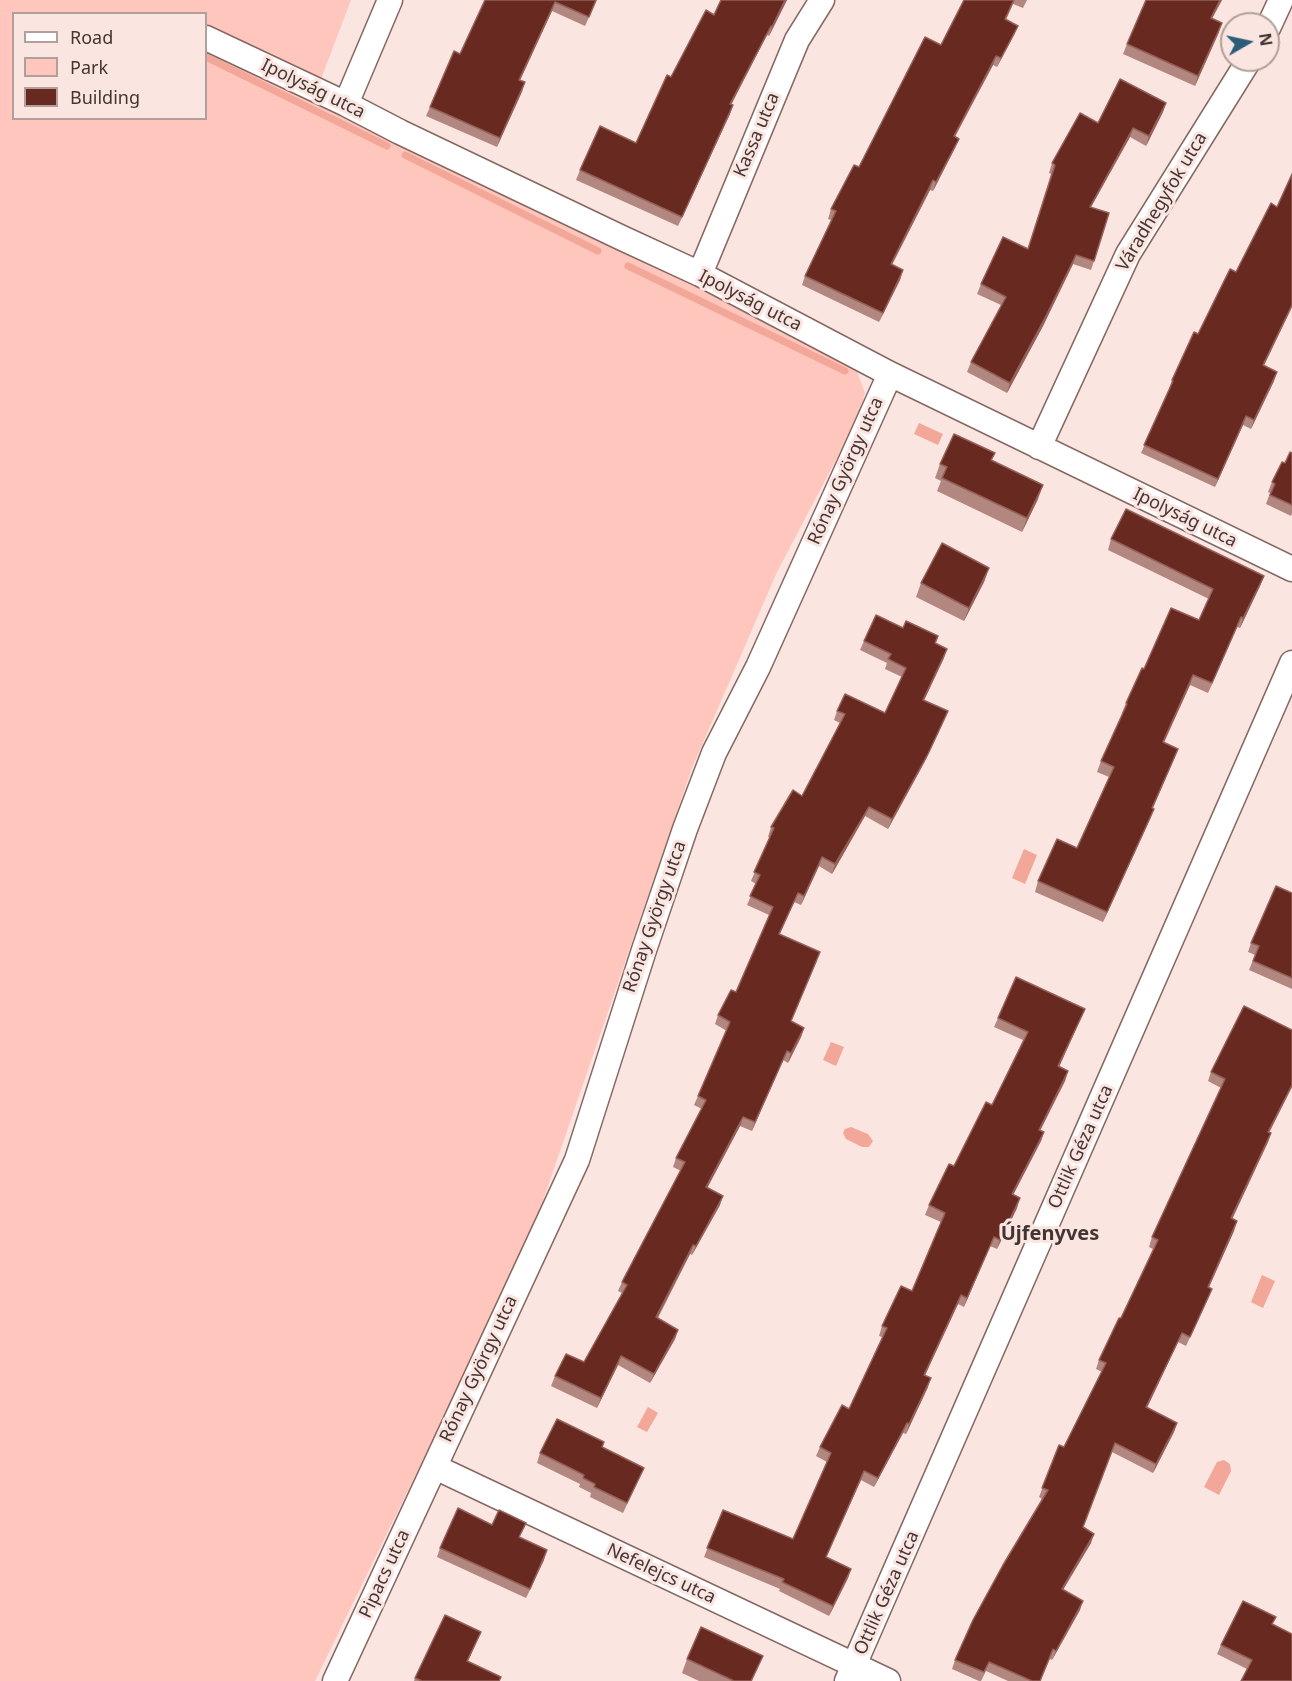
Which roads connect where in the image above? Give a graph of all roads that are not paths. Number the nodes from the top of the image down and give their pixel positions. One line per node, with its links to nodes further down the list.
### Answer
1 (390, 0): 5 (street)
2 (822, 0): 6 (street, Kassa utca)
3 (207, 38): 5 (street, Ipolyság utca)
4 (1242, 72): 8 (street, Váradhegyfok utca)
5 (346, 104): 6 (street, Ipolyság utca)
6 (699, 274): 7 (street, Ipolyság utca)
7 (890, 374): 8 (street, Ipolyság utca); 11 (street, Rónay György utca)
8 (1039, 447): 9 (street, Ipolyság utca)
9 (1292, 569)
10 (1292, 663): 12 (street, Ottlik Géza utca)
11 (435, 1467): 12 (street, Nefelejcs utca); 13 (street, Pipacs utca)
12 (851, 1673): 14 (street, Nefelejcs utca)
13 (334, 1681)
14 (888, 1681)

